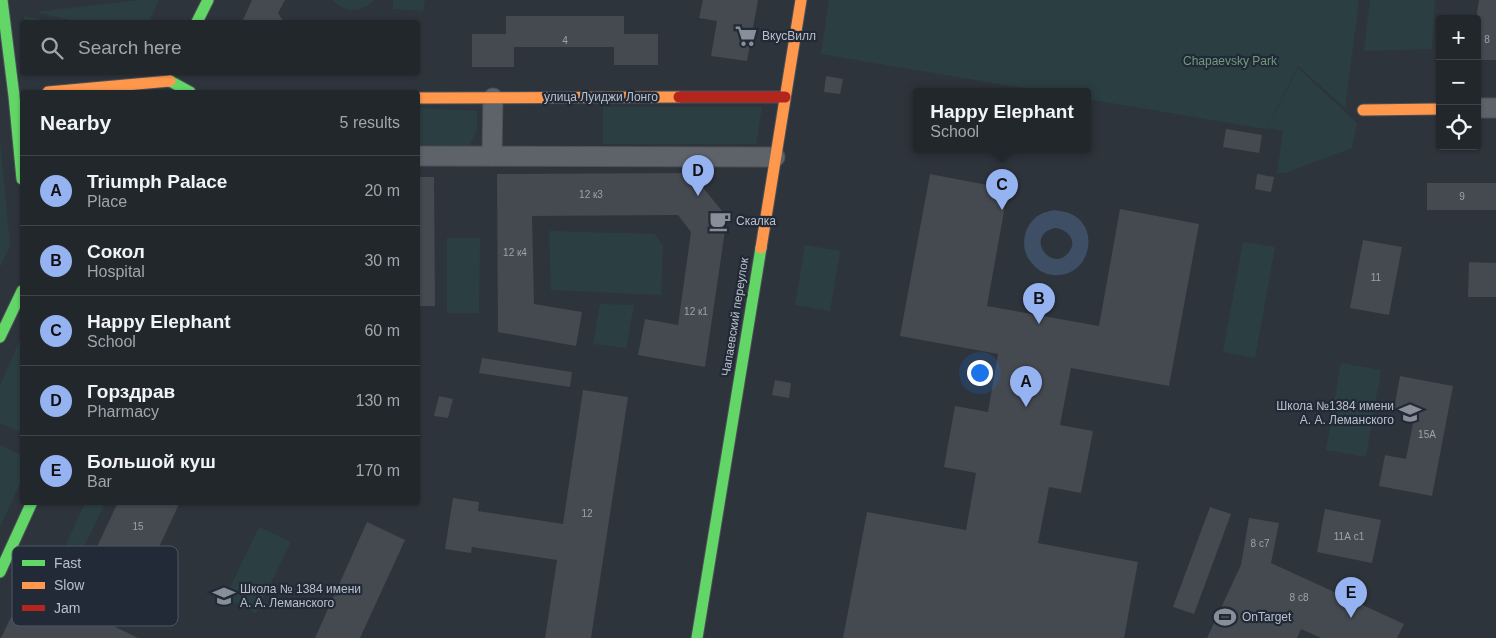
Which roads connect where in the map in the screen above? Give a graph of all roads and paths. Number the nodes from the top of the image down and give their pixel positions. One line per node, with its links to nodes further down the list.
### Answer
1 (2, 0): 8 (street)
2 (208, 0): 4 (street)
3 (801, 0): 9 (street, Чапаевский переулок)
4 (198, 20)
5 (171, 82): 6 (street); 7 (street)
6 (73, 90)
7 (186, 90)
8 (18, 95): 16 (street)
9 (786, 97): 11 (street, улица Луиджи Лонго); 19 (street, Чапаевский переулок)
10 (420, 98): 11 (street, улица Луиджи Лонго)
11 (493, 98): 18 (street)
12 (1481, 108): 13 (street)
13 (1496, 108)
14 (1436, 109): 15 (street)
15 (1363, 110)
16 (20, 137)
17 (420, 156): 18 (street)
18 (492, 156): 19 (street)
19 (775, 157): 24 (street, Чапаевский переулок)
20 (20, 295): 21 (street)
21 (0, 338)
22 (31, 505): 23 (street)
23 (0, 572)
24 (697, 638)

